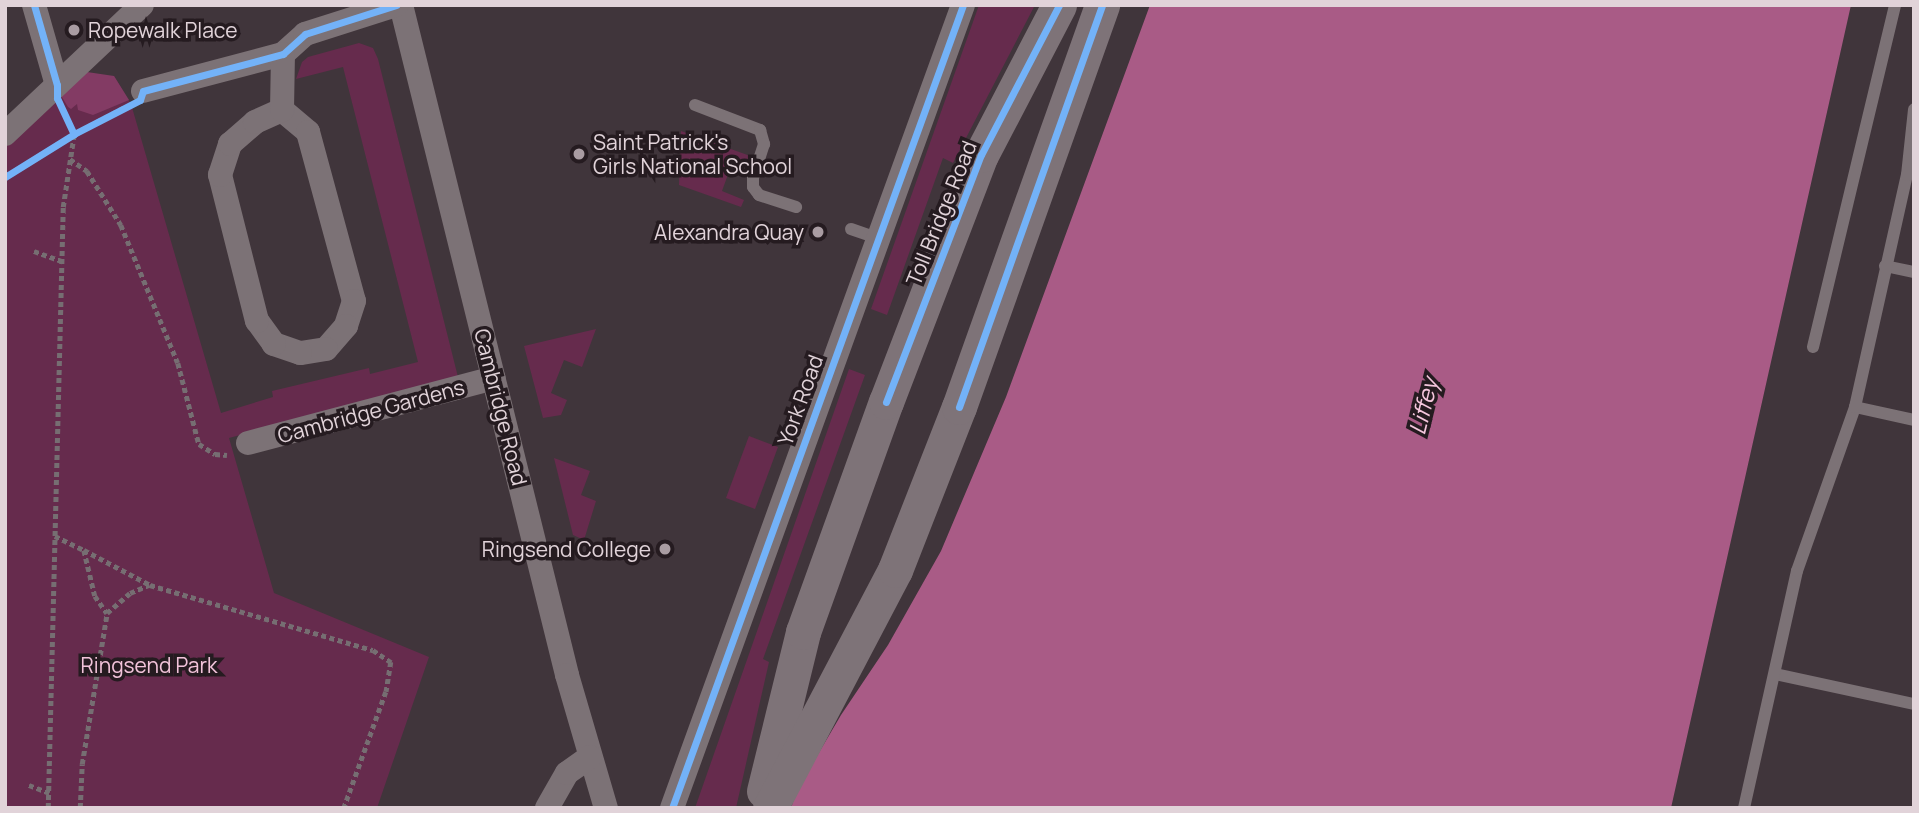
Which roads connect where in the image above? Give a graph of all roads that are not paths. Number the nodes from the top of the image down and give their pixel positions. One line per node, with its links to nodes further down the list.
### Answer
1 (34, 5): 9 (street)
2 (142, 5): 9 (street)
3 (399, 5): 8 (street); 22 (street, Cambridge Road)
4 (963, 5): 18 (street, York Road)
5 (1059, 5): 32 (main road, Toll Bridge Road)
6 (1102, 5): 33 (main road)
7 (1895, 5): 21 (lane)
8 (283, 54): 10 (street); 13 (street)
9 (57, 85): 14 (street)
10 (143, 91)
11 (695, 105): 16 (lane)
12 (1914, 109): 15 (lane)
13 (282, 110): 13 (street)
14 (5, 134)
15 (1910, 173): 19 (lane)
16 (796, 207)
17 (851, 229): 18 (lane)
18 (877, 238): 31 (street, York Road)
19 (1885, 266): 20 (lane); 23 (lane)
20 (1914, 272)
21 (1812, 347)
22 (494, 378): 25 (street, Cambridge Gardens); 28 (street, Cambridge Road)
23 (1855, 407): 24 (lane); 26 (lane)
24 (1914, 420)
25 (248, 443)
26 (1775, 674): 27 (lane); 34 (lane)
27 (1914, 704)
28 (590, 757): 29 (street); 30 (street, Cambridge Road)
29 (547, 808)
30 (606, 808)
31 (673, 808)
32 (760, 808)
33 (770, 808)
34 (1744, 808)

